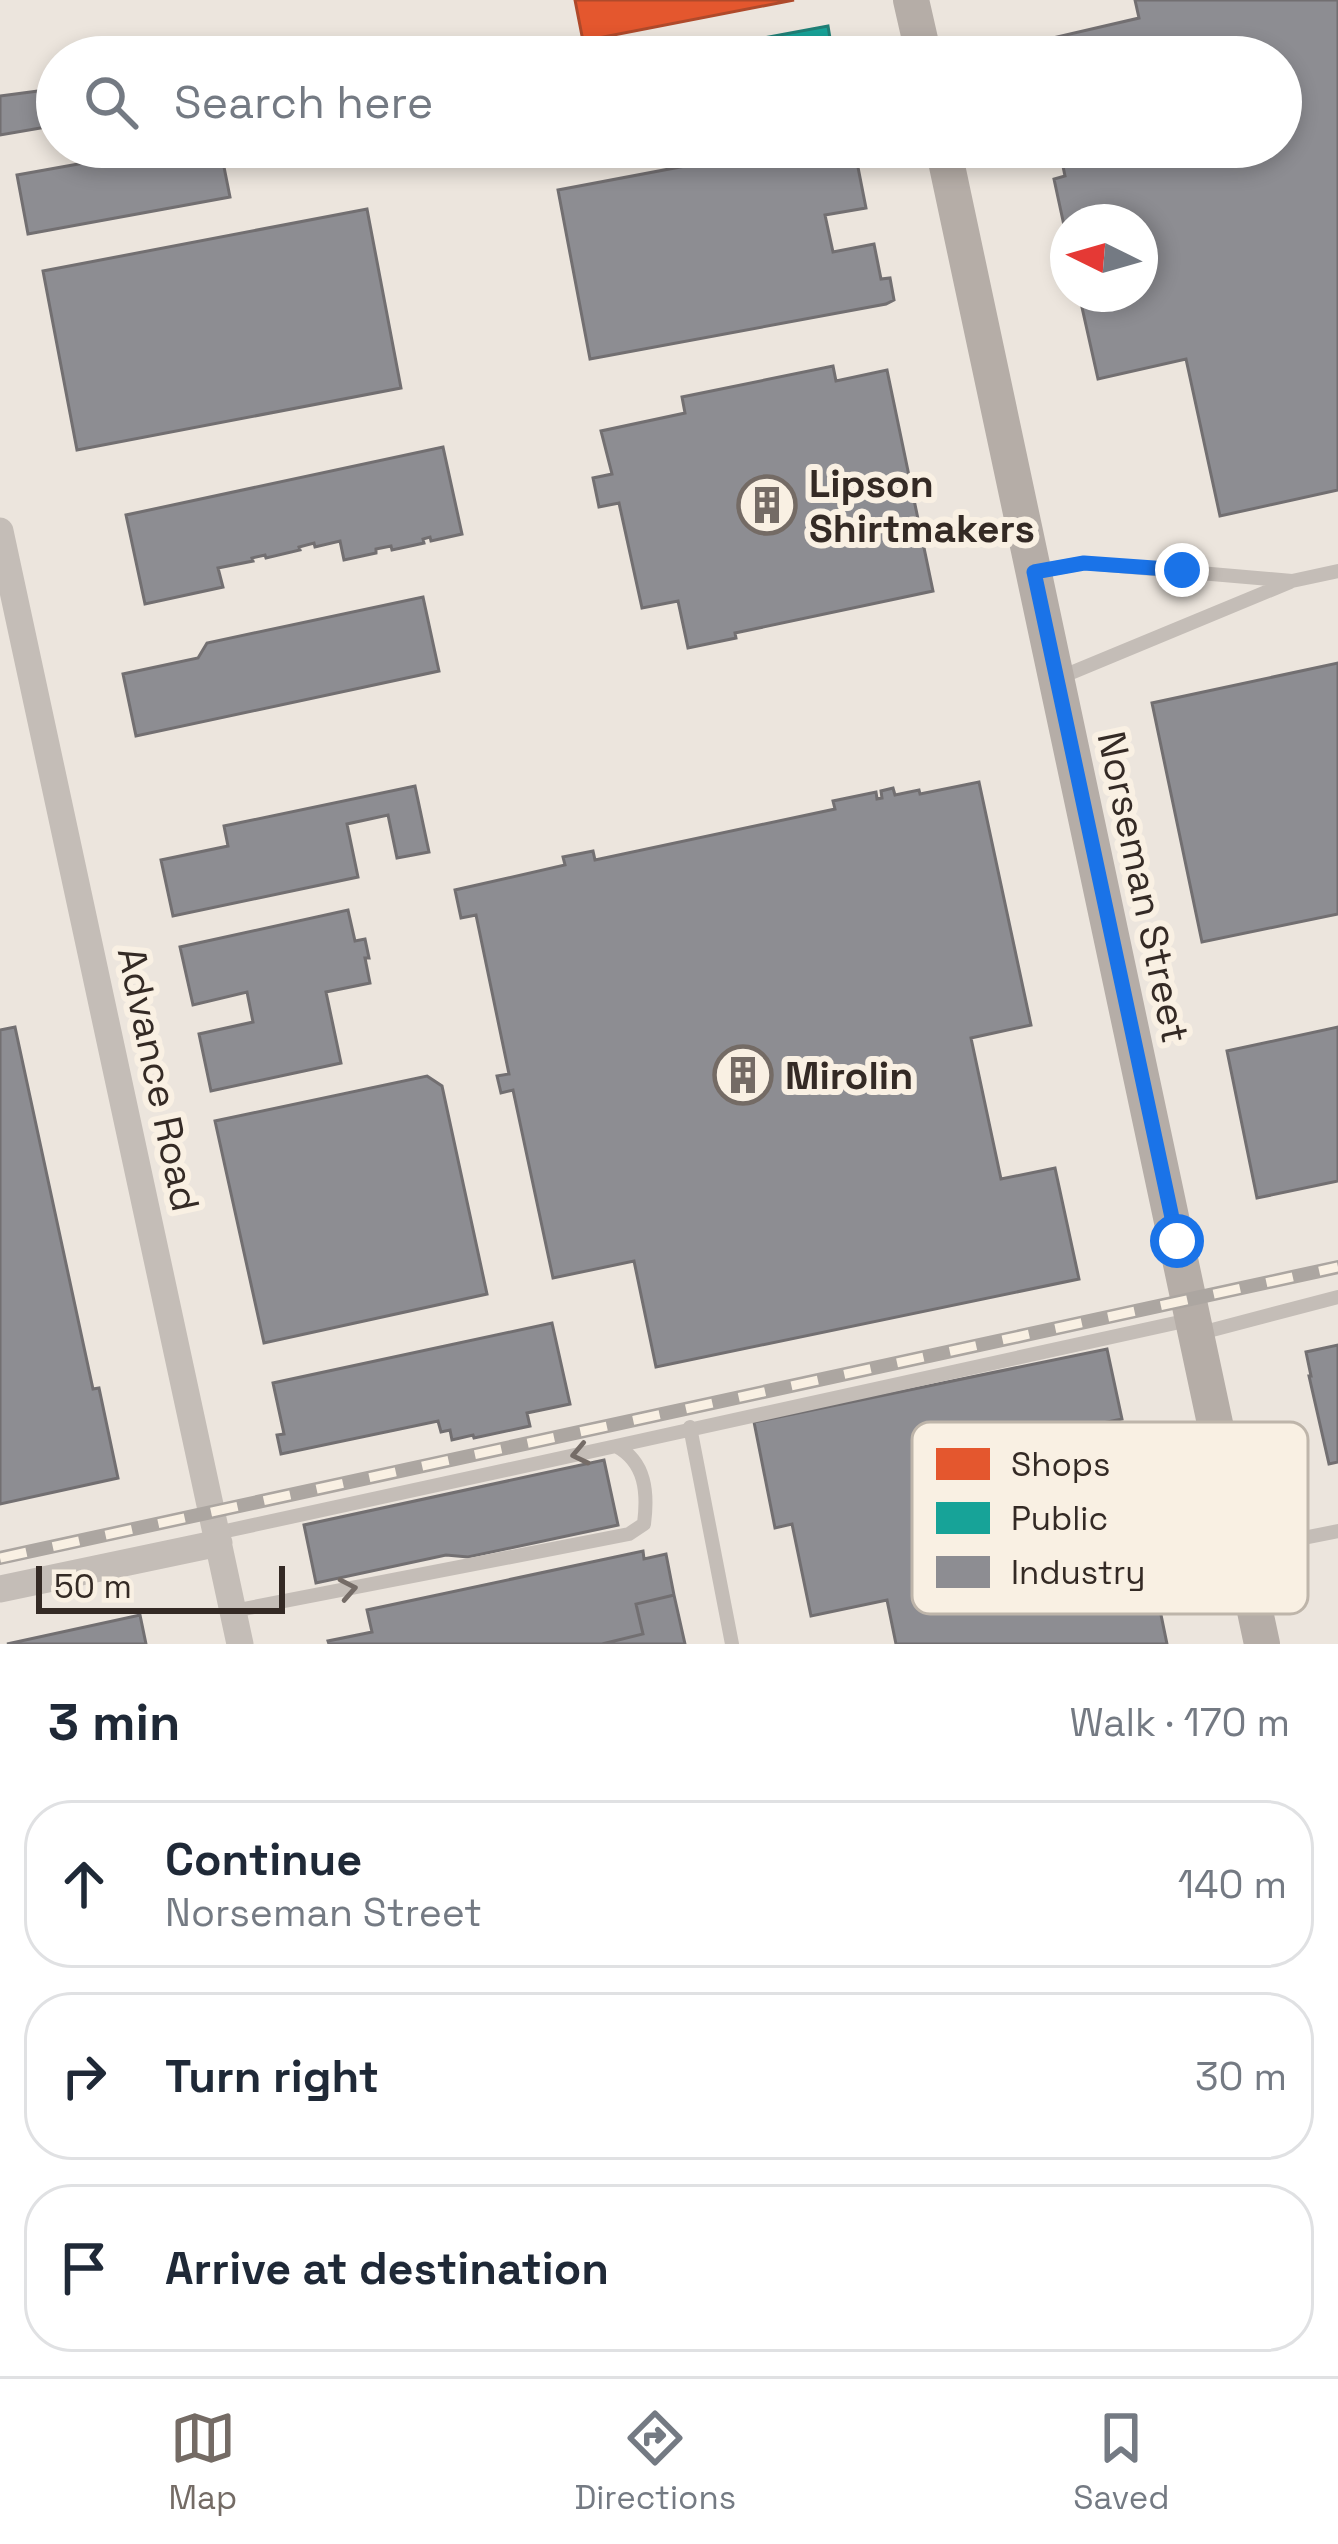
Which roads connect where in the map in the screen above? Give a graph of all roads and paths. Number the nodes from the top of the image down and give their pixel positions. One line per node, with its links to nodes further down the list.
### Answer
1 (916, 1): 2 (street)
2 (921, 36)
3 (947, 168): 6 (street, Norseman Street)
4 (0, 531): 16 (street, Advance Road)
5 (1338, 571): 7 (lane)
6 (1034, 572): 7 (lane); 8 (street, Norseman Street)
7 (1292, 581): 8 (lane)
8 (1057, 680): 10 (street, Norseman Street)
9 (1338, 1298): 10 (lane)
10 (1195, 1326): 11 (street, Norseman Street); 12 (lane)
11 (1216, 1422)
12 (690, 1427): 13 (lane); 21 (lane)
13 (616, 1446): 16 (lane, one-way to 16); 18 (lane, one-way to 13)
14 (1338, 1531): 15 (lane)
15 (1308, 1537)
16 (218, 1538): 17 (street); 18 (street, Advance Road)
17 (0, 1589)
18 (233, 1611): 20 (street, Advance Road)
19 (1256, 1614): 22 (street, Norseman Street)
20 (240, 1644)
21 (732, 1644)
22 (1262, 1644)

